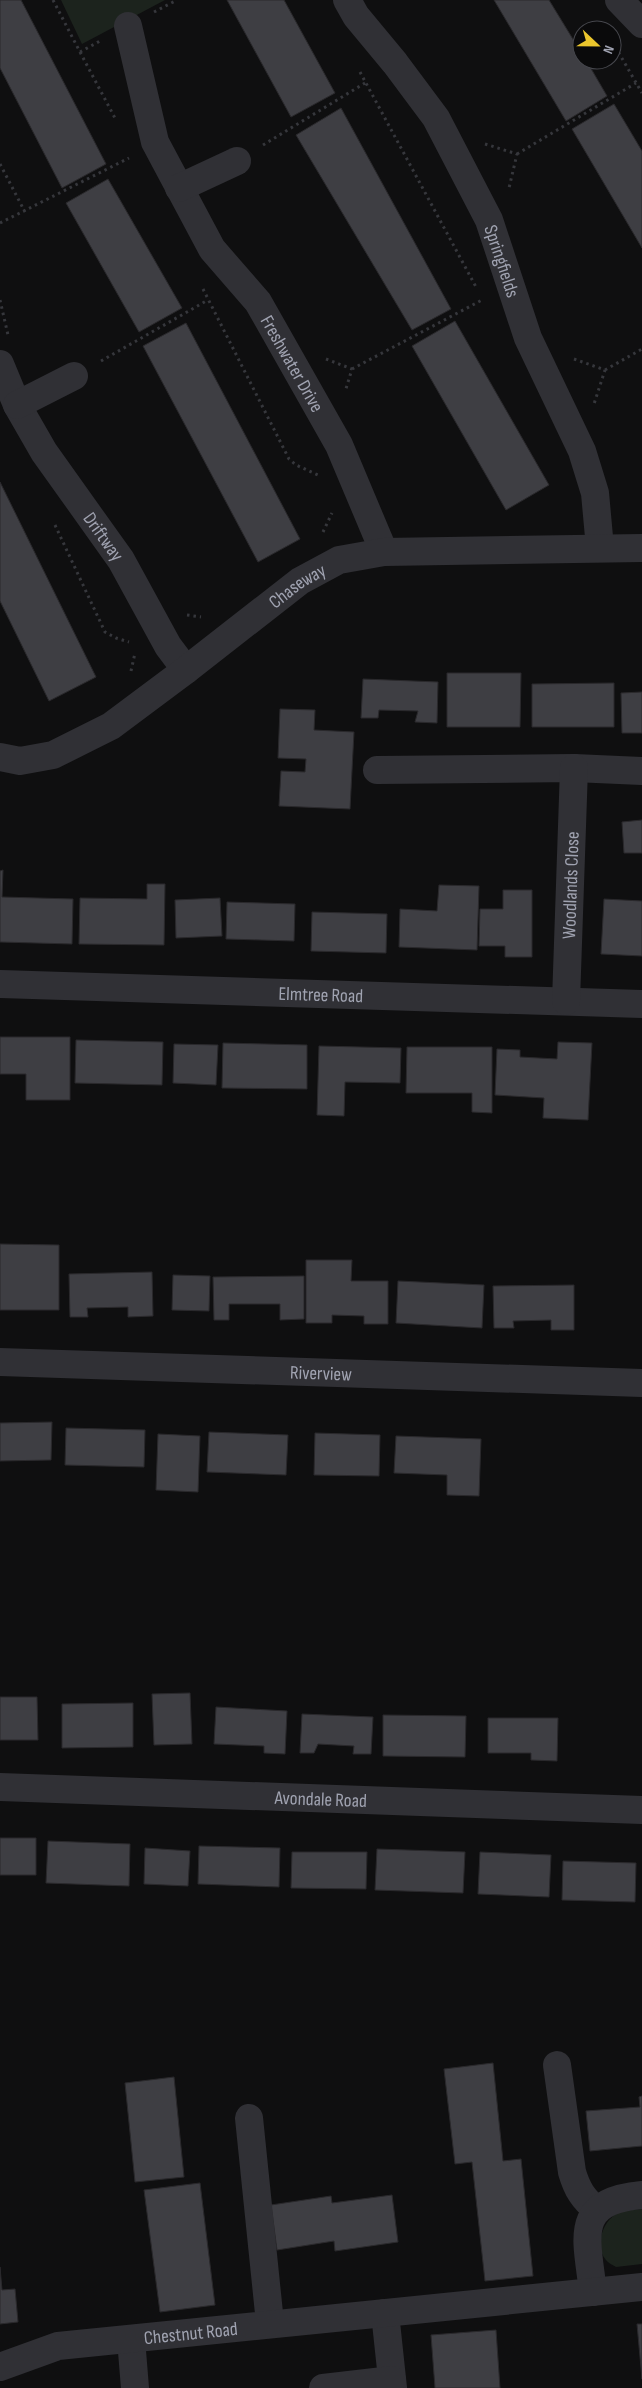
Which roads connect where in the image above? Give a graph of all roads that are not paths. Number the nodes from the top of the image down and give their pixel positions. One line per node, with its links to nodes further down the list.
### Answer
1 (347, 0): 10 (street, Springfields)
2 (619, 0): 3 (street)
3 (642, 24)
4 (128, 26): 6 (street, Freshwater Drive)
5 (237, 161): 6 (street)
6 (180, 188): 12 (street, Freshwater Drive)
7 (5, 354): 9 (street, Driftway)
8 (74, 376): 9 (street)
9 (17, 405): 13 (street, Driftway)
10 (600, 548): 11 (street, Chaseway); 12 (street, Chaseway)
11 (642, 548)
12 (384, 552): 13 (street, Chaseway)
13 (186, 670): 14 (street, Chaseway)
14 (0, 757)
15 (574, 768): 16 (street); 17 (street); 19 (street, Woodlands Close)
16 (377, 770)
17 (642, 771)
18 (0, 984): 19 (street, Elmtree Road)
19 (566, 1001): 20 (street, Elmtree Road)
20 (642, 1004)
21 (0, 1362): 22 (street, Riverview)
22 (642, 1383)
23 (0, 1787): 24 (street, Avondale Road)
24 (642, 1810)
25 (557, 2065): 28 (street)
26 (249, 2118): 32 (street)
27 (642, 2195): 28 (street)
28 (597, 2210): 30 (street)
29 (642, 2287): 30 (street, Chestnut Road)
30 (593, 2292): 31 (street, Chestnut Road)
31 (385, 2313): 32 (street, Chestnut Road); 35 (street)
32 (270, 2324): 33 (street, Chestnut Road)
33 (131, 2338): 34 (street, Chestnut Road); 36 (street)
34 (0, 2367)
35 (393, 2384): 37 (street)
36 (135, 2388)
37 (323, 2388)

